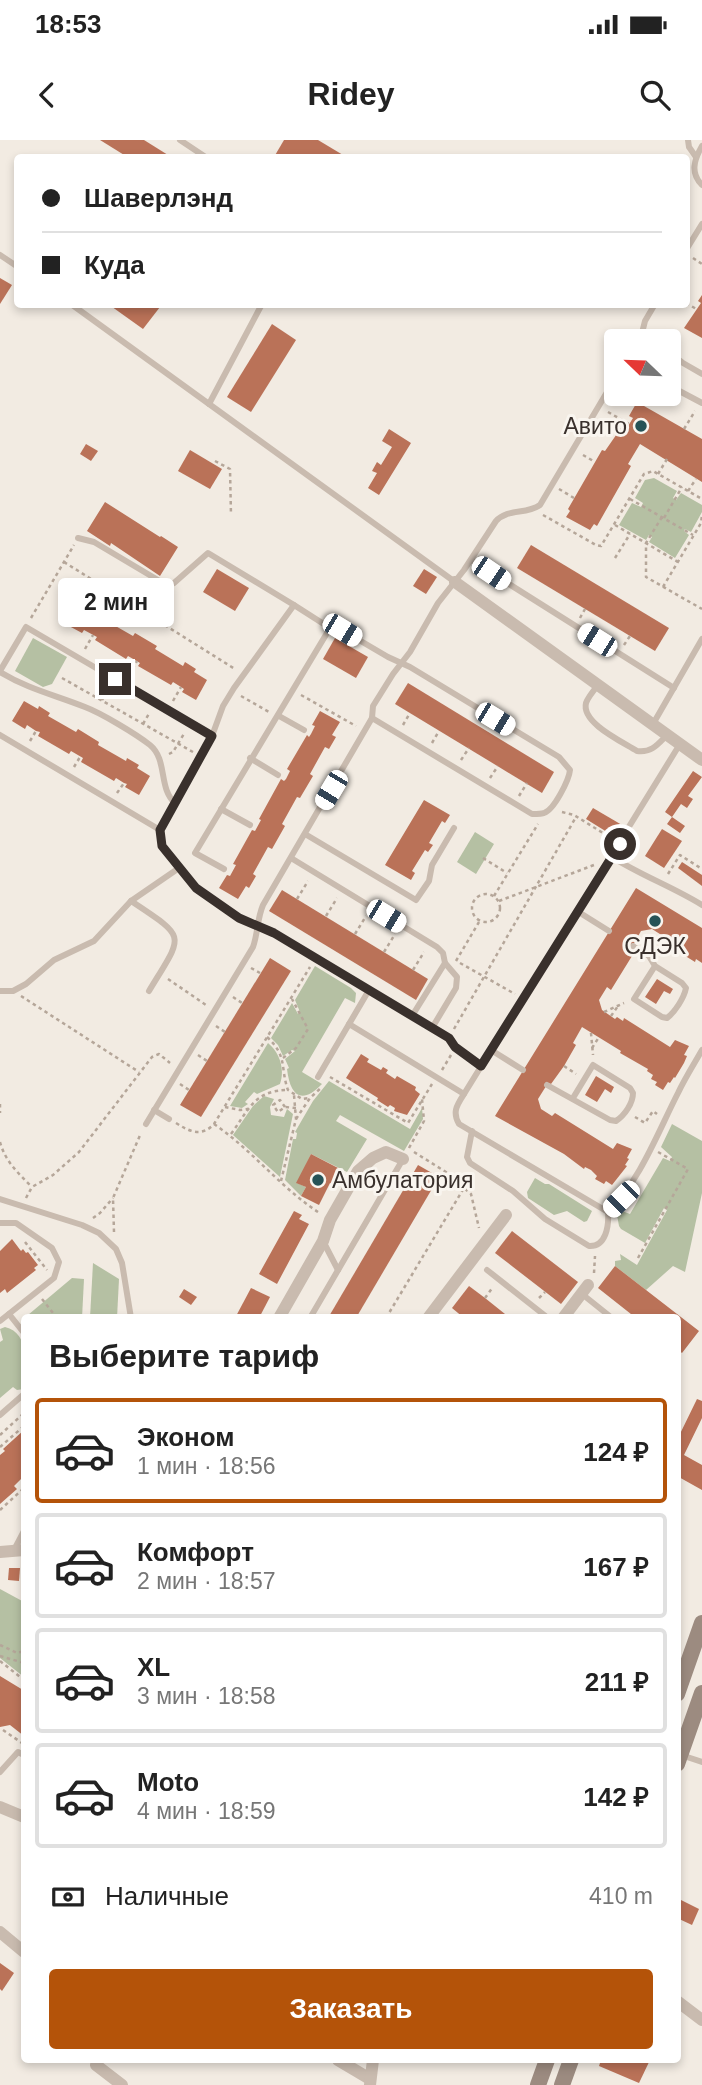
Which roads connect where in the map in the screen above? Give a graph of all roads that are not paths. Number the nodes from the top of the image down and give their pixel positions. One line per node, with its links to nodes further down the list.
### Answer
1 (180, 140): 4 (lane)
2 (688, 140): 5 (lane)
3 (702, 146): 5 (lane)
4 (201, 154)
5 (696, 157): 6 (lane)
6 (702, 185)
7 (702, 224): 8 (lane)
8 (690, 245)
9 (77, 308): 18 (lane)
10 (260, 308): 18 (lane)
11 (652, 308): 12 (lane)
12 (643, 329)
13 (681, 361): 14 (lane)
14 (702, 374)
15 (681, 392): 17 (lane)
16 (604, 396): 20 (lane)
17 (702, 402)
18 (209, 404): 21 (lane)
19 (78, 538): 22 (lane)
20 (471, 560): 21 (lane); 28 (lane)
21 (455, 582): 25 (lane); 27 (street)
22 (294, 605): 23 (lane); 35 (lane)
23 (330, 628): 25 (lane); 29 (lane)
24 (702, 639): 28 (lane)
25 (401, 663): 30 (lane); 30 (lane)
26 (0, 672): 35 (lane); 40 (lane)
27 (599, 684): 31 (street); 33 (lane)
28 (674, 688): 31 (lane)
29 (278, 716): 32 (lane); 37 (lane)
30 (372, 718): 45 (lane)
31 (653, 724): 33 (street)
32 (304, 730)
33 (668, 734): 36 (street)
34 (0, 735): 44 (lane)
35 (212, 736): 40 (lane)
36 (680, 744): 38 (street); 46 (lane)
37 (250, 758): 39 (lane); 41 (lane)
38 (702, 760)
39 (278, 775)
40 (175, 803): 44 (lane)
41 (221, 809): 42 (lane); 49 (lane)
42 (250, 825)
43 (454, 828): 45 (lane)
44 (160, 830): 48 (lane)
45 (305, 834): 47 (lane)
46 (612, 857): 51 (lane); 52 (lane)
47 (291, 858): 53 (lane); 56 (lane)
48 (179, 868): 50 (lane); 53 (lane)
49 (224, 869)
50 (131, 901): 59 (lane); 60 (lane)
51 (702, 905)
52 (577, 911): 54 (lane); 64 (lane)
53 (258, 926): 58 (lane); 72 (lane)
54 (609, 931)
55 (633, 946): 57 (lane)
56 (445, 962): 61 (lane); 63 (lane)
57 (654, 966): 57 (lane)
58 (369, 990): 61 (lane); 62 (lane)
59 (0, 991)
60 (149, 991)
61 (412, 1016): 63 (lane)
62 (349, 1024): 68 (lane); 70 (lane)
63 (432, 1028): 66 (lane)
64 (491, 1050): 66 (lane); 67 (lane)
65 (702, 1050): 78 (lane)
66 (481, 1066): 70 (lane)
67 (523, 1070)
68 (320, 1074)
69 (547, 1084): 71 (lane)
70 (464, 1094): 75 (lane)
71 (573, 1098): 71 (lane)
72 (154, 1110): 73 (lane); 74 (lane)
73 (169, 1119)
74 (146, 1124)
75 (472, 1131): 78 (lane); 78 (lane)
76 (403, 1159): 81 (street); 82 (lane)
77 (0, 1199): 86 (lane)
78 (608, 1212)
79 (506, 1216): 89 (street)
80 (0, 1223): 85 (lane)
81 (323, 1241): 82 (lane); 87 (street)
82 (338, 1270): 88 (lane)
83 (486, 1270): 90 (lane)
84 (585, 1289): 91 (street); 92 (lane)
85 (9, 1314): 93 (lane); 94 (lane)
86 (130, 1314)
87 (281, 1314)
88 (312, 1314)
89 (431, 1314)
90 (543, 1314)
91 (566, 1314)
92 (608, 1314)
93 (0, 1321)
94 (21, 1329)
95 (21, 1397): 96 (lane)
96 (0, 1415)
97 (702, 1623): 98 (main road)
98 (681, 1683)
99 (702, 1693): 100 (main road)
100 (681, 1753)
101 (21, 1754): 104 (lane)
102 (681, 1759): 103 (lane)
103 (702, 1762)
104 (0, 1772)
105 (0, 1807): 106 (street)
106 (21, 1816)
107 (0, 1932): 108 (street)
108 (21, 1950)
109 (681, 2004): 110 (street)
110 (702, 2020)
111 (342, 2063): 116 (street)
112 (373, 2063): 116 (street)
113 (546, 2063): 118 (main road)
114 (570, 2063): 119 (main road)
115 (96, 2065): 117 (street)
116 (370, 2082)
117 (122, 2085)
118 (538, 2085)
119 (562, 2085)

